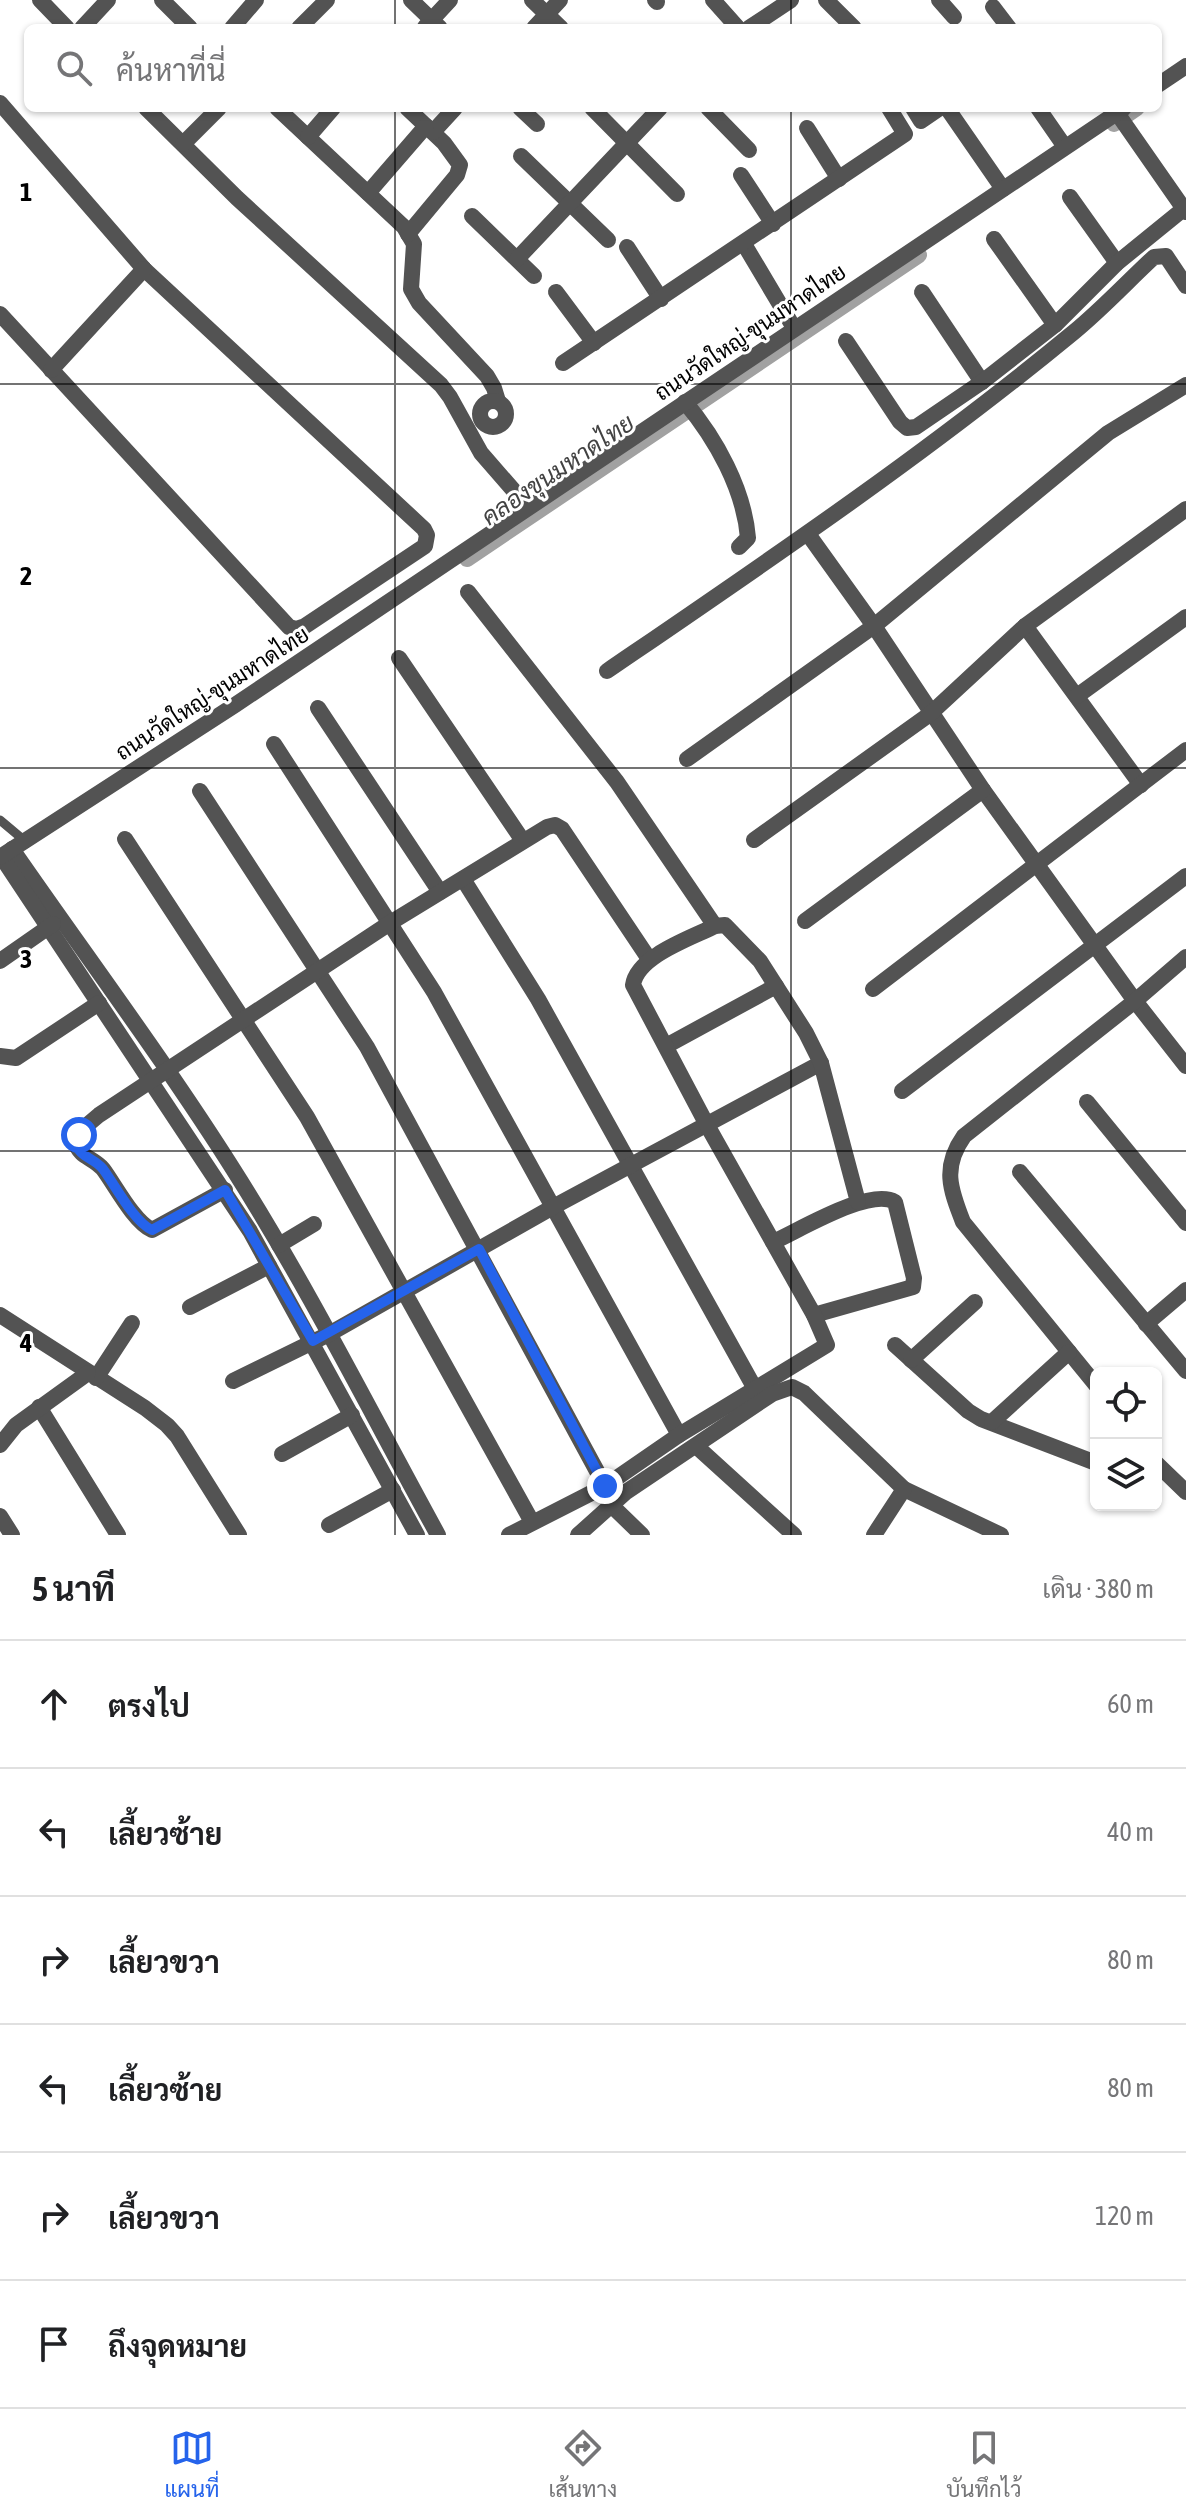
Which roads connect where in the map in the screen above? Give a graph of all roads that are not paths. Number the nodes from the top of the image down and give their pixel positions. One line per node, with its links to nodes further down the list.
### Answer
1 (40, 0): 17 (street)
2 (108, 0): 18 (street)
3 (162, 0): 19 (street)
4 (256, 0): 20 (street)
5 (327, 0): 21 (street)
6 (411, 0): 22 (street)
7 (450, 0): 23 (street)
8 (532, 0): 15 (street)
9 (560, 0): 15 (street)
10 (713, 0): 26 (street)
11 (791, 0): 27 (street)
12 (826, 0): 28 (street)
13 (939, 0): 16 (street)
14 (993, 7): 29 (street)
15 (547, 15): 24 (street); 25 (street)
16 (954, 17)
17 (63, 24)
18 (86, 24)
19 (186, 24)
20 (235, 24)
21 (311, 24)
22 (431, 24)
23 (433, 24)
24 (538, 24)
25 (557, 24)
26 (734, 24)
27 (755, 24)
28 (850, 24)
29 (1006, 24)
30 (1186, 66): 31 (street)
31 (1162, 82)
32 (0, 103): 76 (street)
33 (152, 112): 55 (street)
34 (215, 112): 55 (street)
35 (281, 112): 53 (street)
36 (330, 112): 53 (street)
37 (411, 112): 52 (street)
38 (450, 112): 52 (street)
39 (524, 112): 50 (street)
40 (596, 112): 54 (street)
41 (656, 112): 54 (street)
42 (712, 112): 57 (street)
43 (891, 112): 60 (street)
44 (915, 112): 45 (street)
45 (934, 112)
46 (950, 112): 61 (street)
47 (1041, 112): 56 (street)
48 (1117, 112): 56 (street, ถนนวัดใหญ่-ขุนมหาดไทย)
49 (1121, 112): 66 (street)
50 (537, 124)
51 (807, 128): 60 (street)
52 (429, 129): 62 (street); 69 (street)
53 (308, 137): 62 (street)
54 (626, 143): 63 (street); 65 (street)
55 (183, 144): 92 (street)
56 (1065, 147): 61 (street, ถนนวัดใหญ่-ขุนมหาดไทย)
57 (749, 150)
58 (521, 156): 65 (street)
59 (741, 175): 68 (street)
60 (839, 179): 68 (street)
61 (1003, 189): 84 (street, ถนนวัดใหญ่-ขุนมหาดไทย)
62 (368, 193): 69 (street)
63 (677, 194)
64 (1070, 197): 75 (street)
65 (569, 203): 71 (street); 74 (street)
66 (1185, 209): 75 (street)
67 (472, 216): 74 (street)
68 (773, 224): 72 (street)
69 (408, 234): 92 (street)
70 (994, 239): 83 (street)
71 (608, 240)
72 (744, 244): 81 (street); 84 (street)
73 (627, 247): 81 (street)
74 (517, 259): 77 (street)
75 (1117, 263): 83 (street)
76 (144, 269): 88 (street); 88 (street)
77 (534, 276)
78 (1186, 286): 95 (street)
79 (556, 292): 86 (street)
80 (922, 292): 89 (street)
81 (661, 299): 86 (street)
82 (0, 314): 88 (street)
83 (1055, 325): 89 (street)
84 (794, 328): 91 (street, ถนนวัดใหญ่-ขุนมหาดไทย)
85 (846, 341): 89 (street)
86 (594, 343): 87 (street)
87 (563, 363)
88 (51, 370)
89 (982, 382)
90 (1186, 385): 99 (street)
91 (688, 405): 93 (street, ถนนวัดใหญ่-ขุนมหาดไทย); 96 (street)
92 (471, 439): 93 (street)
93 (528, 507): 116 (street, ถนนวัดใหญ่-ขุนมหาดไทย)
94 (1186, 509): 100 (street)
95 (808, 534): 99 (street); 102 (street)
96 (739, 547)
97 (468, 592): 124 (street)
98 (1186, 617): 103 (street)
99 (874, 626): 105 (street); 108 (street)
100 (1025, 626): 103 (street); 105 (street)
101 (399, 658): 115 (street)
102 (607, 671)
103 (1077, 696): 109 (street)
104 (318, 708): 120 (street)
105 (930, 714): 110 (street); 114 (street)
106 (274, 744): 122 (street)
107 (1186, 750): 109 (street)
108 (687, 759)
109 (1141, 785): 117 (street)
110 (983, 790): 117 (street); 121 (street)
111 (200, 791): 129 (street)
112 (0, 820): 116 (lane)
113 (125, 839): 134 (street)
114 (754, 840)
115 (523, 841): 119 (street); 127 (street)
116 (10, 854): 123 (street)
117 (1038, 865): 125 (street); 131 (street)
118 (1186, 876): 125 (street)
119 (463, 879): 120 (street); 144 (street)
120 (440, 892): 122 (street)
121 (805, 921)
122 (390, 923): 129 (street); 148 (street)
123 (54, 924): 128 (street); 133 (street); 139 (street)
124 (715, 926): 127 (street); 130 (street)
125 (1095, 944): 132 (street); 141 (street)
126 (1186, 957): 132 (street)
127 (649, 959): 135 (street)
128 (0, 961)
129 (318, 972): 134 (street); 153 (street)
130 (776, 986): 135 (street); 137 (street)
131 (873, 989)
132 (1135, 1001): 138 (street); 166 (street)
133 (99, 1003): 136 (street); 140 (street)
134 (244, 1021): 139 (street); 156 (street)
135 (666, 1046): 143 (street)
136 (0, 1056)
137 (821, 1063): 143 (street); 147 (street)
138 (1186, 1066)
139 (168, 1071): 140 (street); 152 (street)
140 (152, 1082): 146 (street); 146 (street)
141 (902, 1091)
142 (1087, 1102): 149 (street)
143 (707, 1125): 144 (street); 151 (street)
144 (630, 1166): 148 (street); 172 (street)
145 (1020, 1172): 162 (street)
146 (225, 1190): 154 (street)
147 (858, 1202): 151 (street); 160 (street)
148 (553, 1207): 153 (street); 176 (street)
149 (1186, 1223)
150 (314, 1224): 152 (street)
151 (773, 1242): 160 (street)
152 (279, 1245): 163 (street)
153 (479, 1249): 156 (street); 184 (street)
154 (269, 1266): 158 (street); 164 (street)
155 (1186, 1290): 162 (street)
156 (406, 1292): 163 (street); 190 (street)
157 (975, 1302): 167 (street)
158 (190, 1307)
159 (0, 1315): 169 (street)
160 (814, 1315): 172 (street)
161 (132, 1323): 169 (street)
162 (1146, 1324): 168 (street)
163 (329, 1334): 164 (street); 177 (street)
164 (313, 1341): 171 (street); 174 (street)
165 (895, 1345): 167 (street)
166 (1069, 1352): 170 (street); 175 (street)
167 (911, 1360): 175 (street)
168 (1186, 1371)
169 (92, 1375): 173 (street); 194 (street)
170 (1090, 1378)
171 (233, 1381)
172 (754, 1387): 176 (street)
173 (39, 1407): 178 (street); 193 (street)
174 (352, 1415): 180 (street); 181 (street)
175 (992, 1422): 182 (street)
176 (679, 1435): 184 (street)
177 (386, 1441): 180 (street); 196 (street)
178 (0, 1445)
179 (696, 1446): 185 (street); 188 (street); 200 (street)
180 (370, 1448): 186 (street)
181 (282, 1454)
182 (1090, 1461)
183 (1162, 1469): 187 (street)
184 (605, 1486): 190 (street)
185 (904, 1489): 201 (street); 202 (street)
186 (393, 1490): 191 (street); 195 (street)
187 (1186, 1492)
188 (610, 1504): 198 (street); 199 (street)
189 (0, 1516): 192 (street)
190 (532, 1522): 197 (street)
191 (329, 1525)
192 (12, 1535)
193 (118, 1535)
194 (239, 1535)
195 (417, 1535)
196 (438, 1535)
197 (509, 1535)
198 (578, 1535)
199 (642, 1535)
200 (794, 1535)
201 (874, 1535)
202 (1001, 1535)

